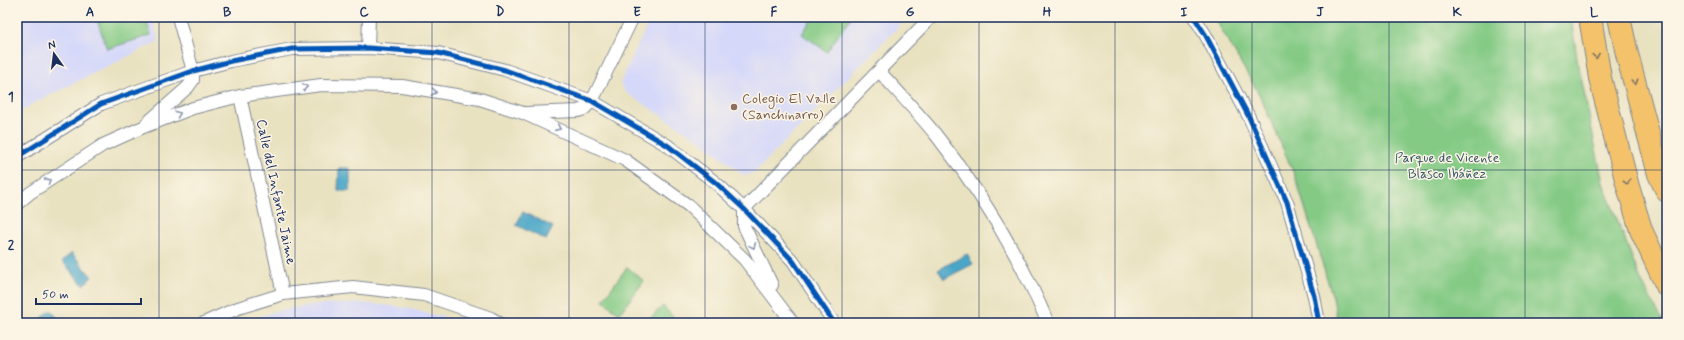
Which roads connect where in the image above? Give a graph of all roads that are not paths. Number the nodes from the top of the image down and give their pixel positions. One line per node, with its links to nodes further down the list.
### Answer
1 (178, 17): 9 (street)
2 (370, 17): 8 (street)
3 (633, 17): 12 (street)
4 (932, 17): 10 (street)
5 (1194, 17): 26 (street)
6 (1590, 17): 19 (highway, one-way to 19)
7 (1619, 17): 16 (highway, one-way to 16)
8 (368, 48): 9 (street); 12 (street)
9 (193, 71): 14 (street); 15 (street)
10 (879, 71): 18 (street); 25 (street)
11 (240, 96): 13 (street, one-way to 13); 14 (street, one-way to 11); 20 (street, Calle del Infante Jaime)
12 (592, 101): 13 (street); 18 (street)
13 (523, 113): 23 (street, one-way to 23)
14 (141, 128): 17 (street, one-way to 14)
15 (17, 157)
16 (1667, 191)
17 (17, 204)
18 (744, 209): 23 (street, one-way to 23); 24 (street)
19 (1667, 286)
20 (283, 294): 21 (street); 22 (street)
21 (204, 323)
22 (499, 323)
23 (793, 323)
24 (834, 323)
25 (1048, 323)
26 (1319, 323)

